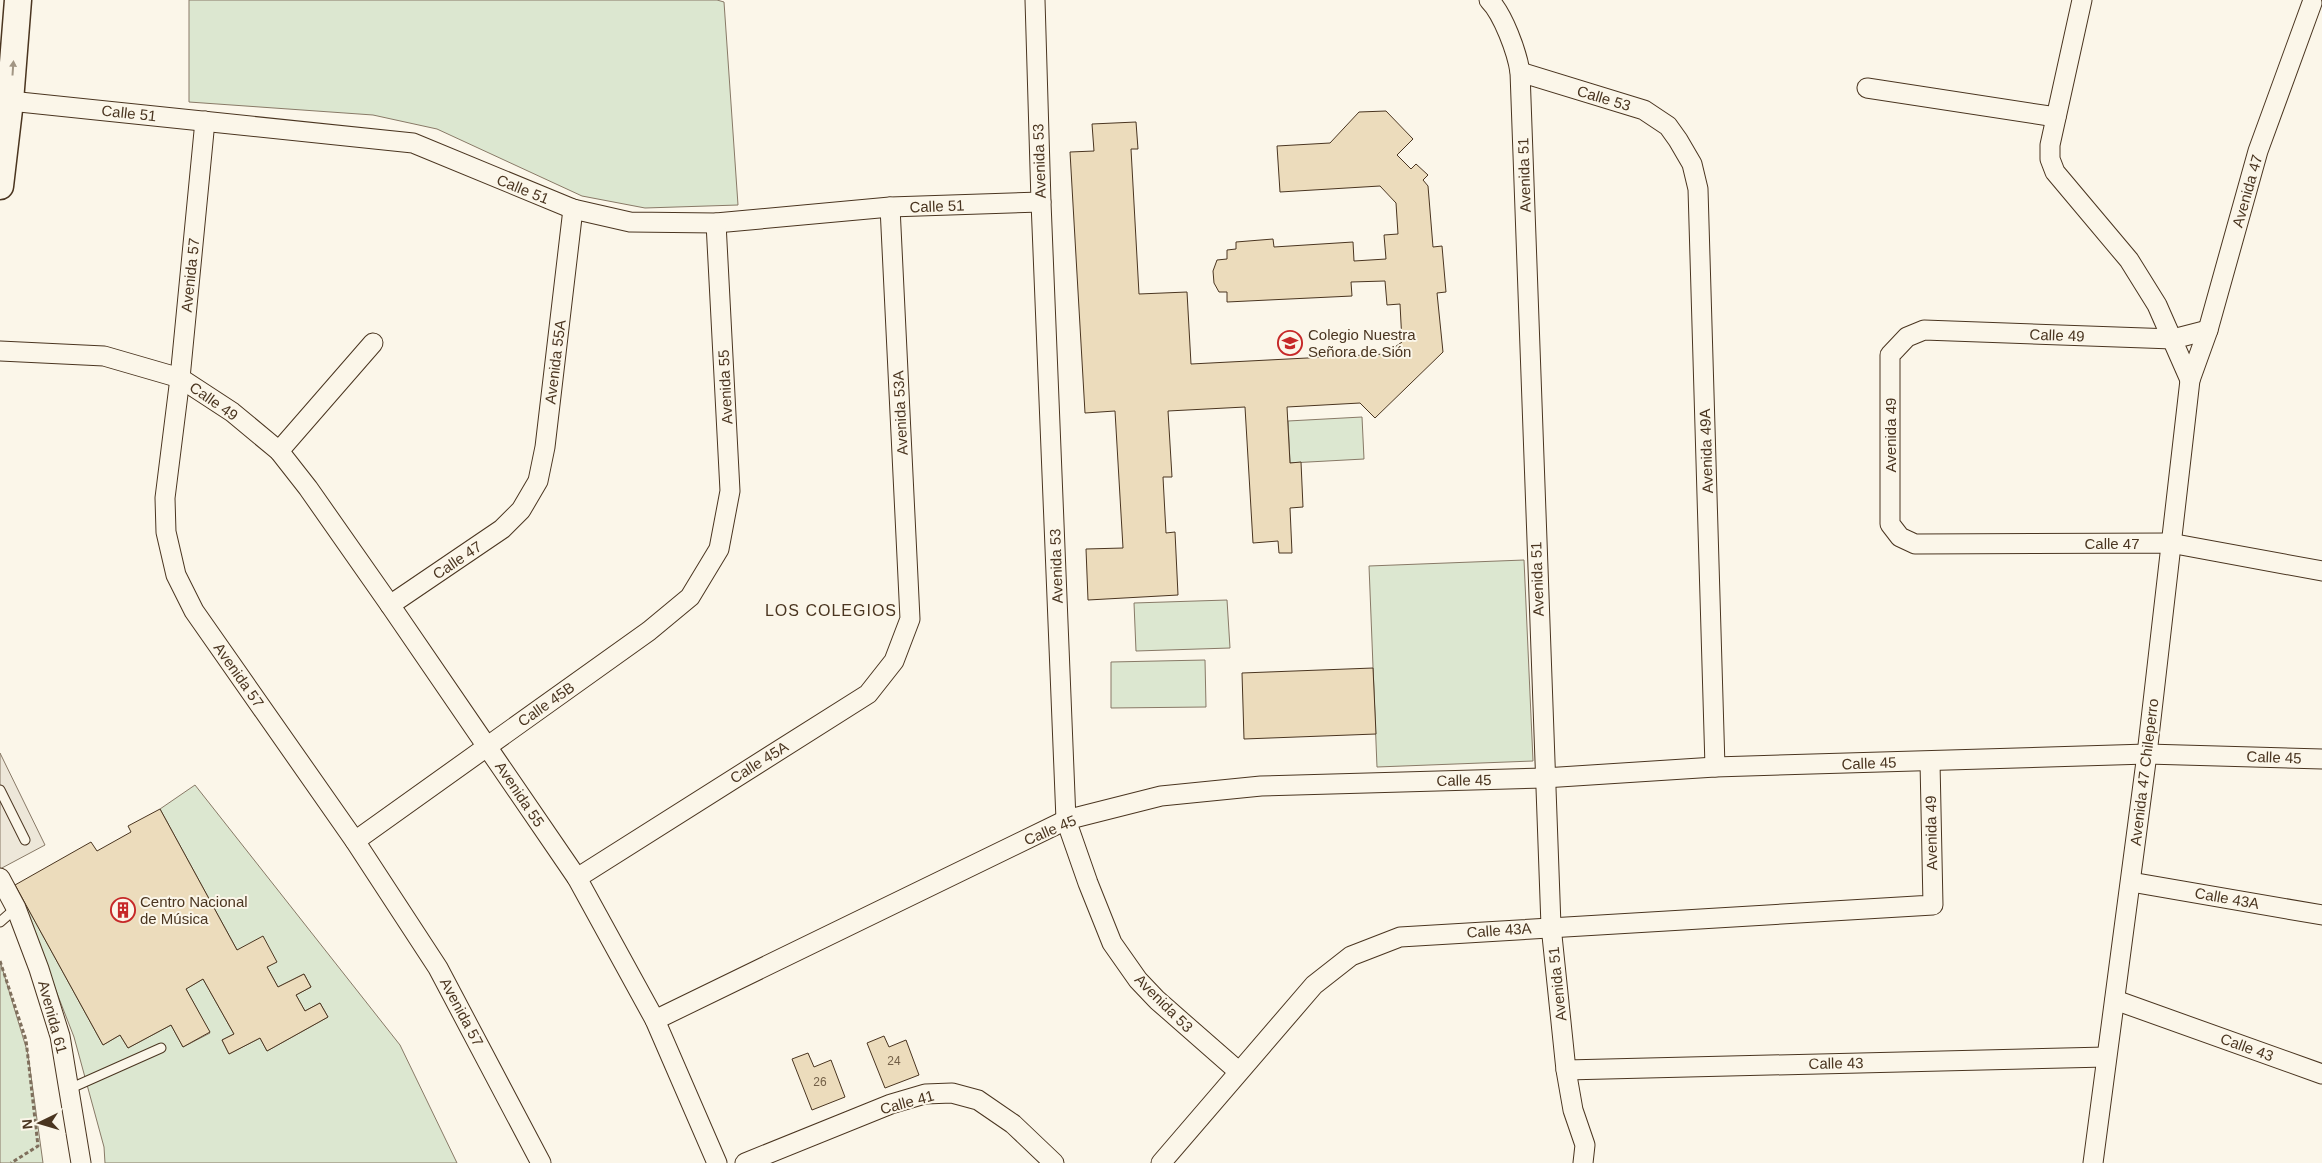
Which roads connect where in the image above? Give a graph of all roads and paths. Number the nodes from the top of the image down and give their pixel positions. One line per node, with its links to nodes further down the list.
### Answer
1 (18, 0): 8 (street, one-way to 1)
2 (1035, 0): 13 (street, Avenida 53)
3 (1489, 0): 6 (street, Avenida 51)
4 (2082, 0): 9 (street)
5 (2312, 3): 17 (street, Avenida 47)
6 (1520, 72): 11 (street, Calle 53); 37 (street, Avenida 51)
7 (1867, 88): 9 (street)
8 (10, 101): 10 (street, Calle 51); 12 (street)
9 (2056, 117): 19 (street)
10 (205, 121): 15 (street, Calle 51); 22 (street, Avenida 57)
11 (1678, 140): 36 (street, Avenida 49A)
12 (0, 186)
13 (1040, 202): 14 (street, Calle 51); 39 (street, Avenida 53)
14 (890, 207): 16 (street, Calle 51); 31 (street, Avenida 53A)
15 (573, 209): 16 (street, Calle 51); 25 (street, Avenida 55A)
16 (716, 223): 28 (street, Avenida 55)
17 (2208, 330): 19 (street, Calle 49); 23 (street, Avenida 47)
18 (1907, 337): 19 (street, Calle 49); 26 (street, Avenida 49)
19 (2173, 339): 23 (street)
20 (373, 343): 24 (street)
21 (0, 351): 22 (street, Calle 49)
22 (180, 378): 24 (street, Calle 49); 41 (street, Avenida 57)
23 (2190, 380): 27 (street, Avenida 47 Chileperro)
24 (279, 451): 30 (street, Avenida 55)
25 (521, 510): 30 (street, Calle 47)
26 (1900, 537): 27 (street, Calle 47)
27 (2170, 543): 29 (street, Calle 47); 33 (street, Avenida 47 Chileperro)
28 (719, 549): 32 (street, Calle 45B)
29 (2322, 572)
30 (390, 605): 32 (street, Avenida 55)
31 (910, 618): 43 (street, Calle 45A)
32 (488, 745): 41 (street, Calle 45B); 43 (street, Avenida 55)
33 (2147, 754): 34 (street, Calle 45); 35 (street, Calle 45); 44 (street, Avenida 47 Chileperro)
34 (2322, 759)
35 (1930, 762): 36 (street, Calle 45); 45 (street, Avenida 49)
36 (1715, 767): 37 (street, Calle 45)
37 (1544, 778): 39 (street, Calle 45); 49 (street, Avenida 51)
38 (0, 790): 40 (lane)
39 (1066, 820): 52 (street, Calle 45); 56 (street, Avenida 53)
40 (24, 840)
41 (355, 841): 61 (street, Avenida 57)
42 (0, 878): 46 (street, Avenida 61)
43 (577, 878): 52 (street, Avenida 55)
44 (2131, 882): 47 (street, Calle 43A); 51 (street, Avenida 47 Chileperro)
45 (1933, 905): 49 (street, Calle 43A)
46 (16, 908): 48 (lane); 58 (street, Avenida 61)
47 (2322, 915)
48 (0, 922)
49 (1551, 926): 55 (street, Avenida 51); 56 (street, Calle 43A)
50 (0, 961): 59 (path)
51 (2115, 1000): 54 (street, Avenida 47 Chileperro); 57 (street, Calle 43)
52 (655, 1020): 62 (street, Avenida 55)
53 (161, 1048): 58 (lane)
54 (2106, 1057): 55 (street, Calle 43); 67 (street, Avenida 47 Chileperro)
55 (1566, 1070): 66 (street, Avenida 51)
56 (1238, 1071): 65 (street, Calle 43A)
57 (2322, 1074)
58 (69, 1090): 60 (street, Avenida 61)
59 (11, 1163)
60 (81, 1163)
61 (541, 1163)
62 (717, 1163)
63 (745, 1163): 64 (street, Calle 41)
64 (1054, 1163)
65 (1160, 1163)
66 (1583, 1163)
67 (2093, 1163)

